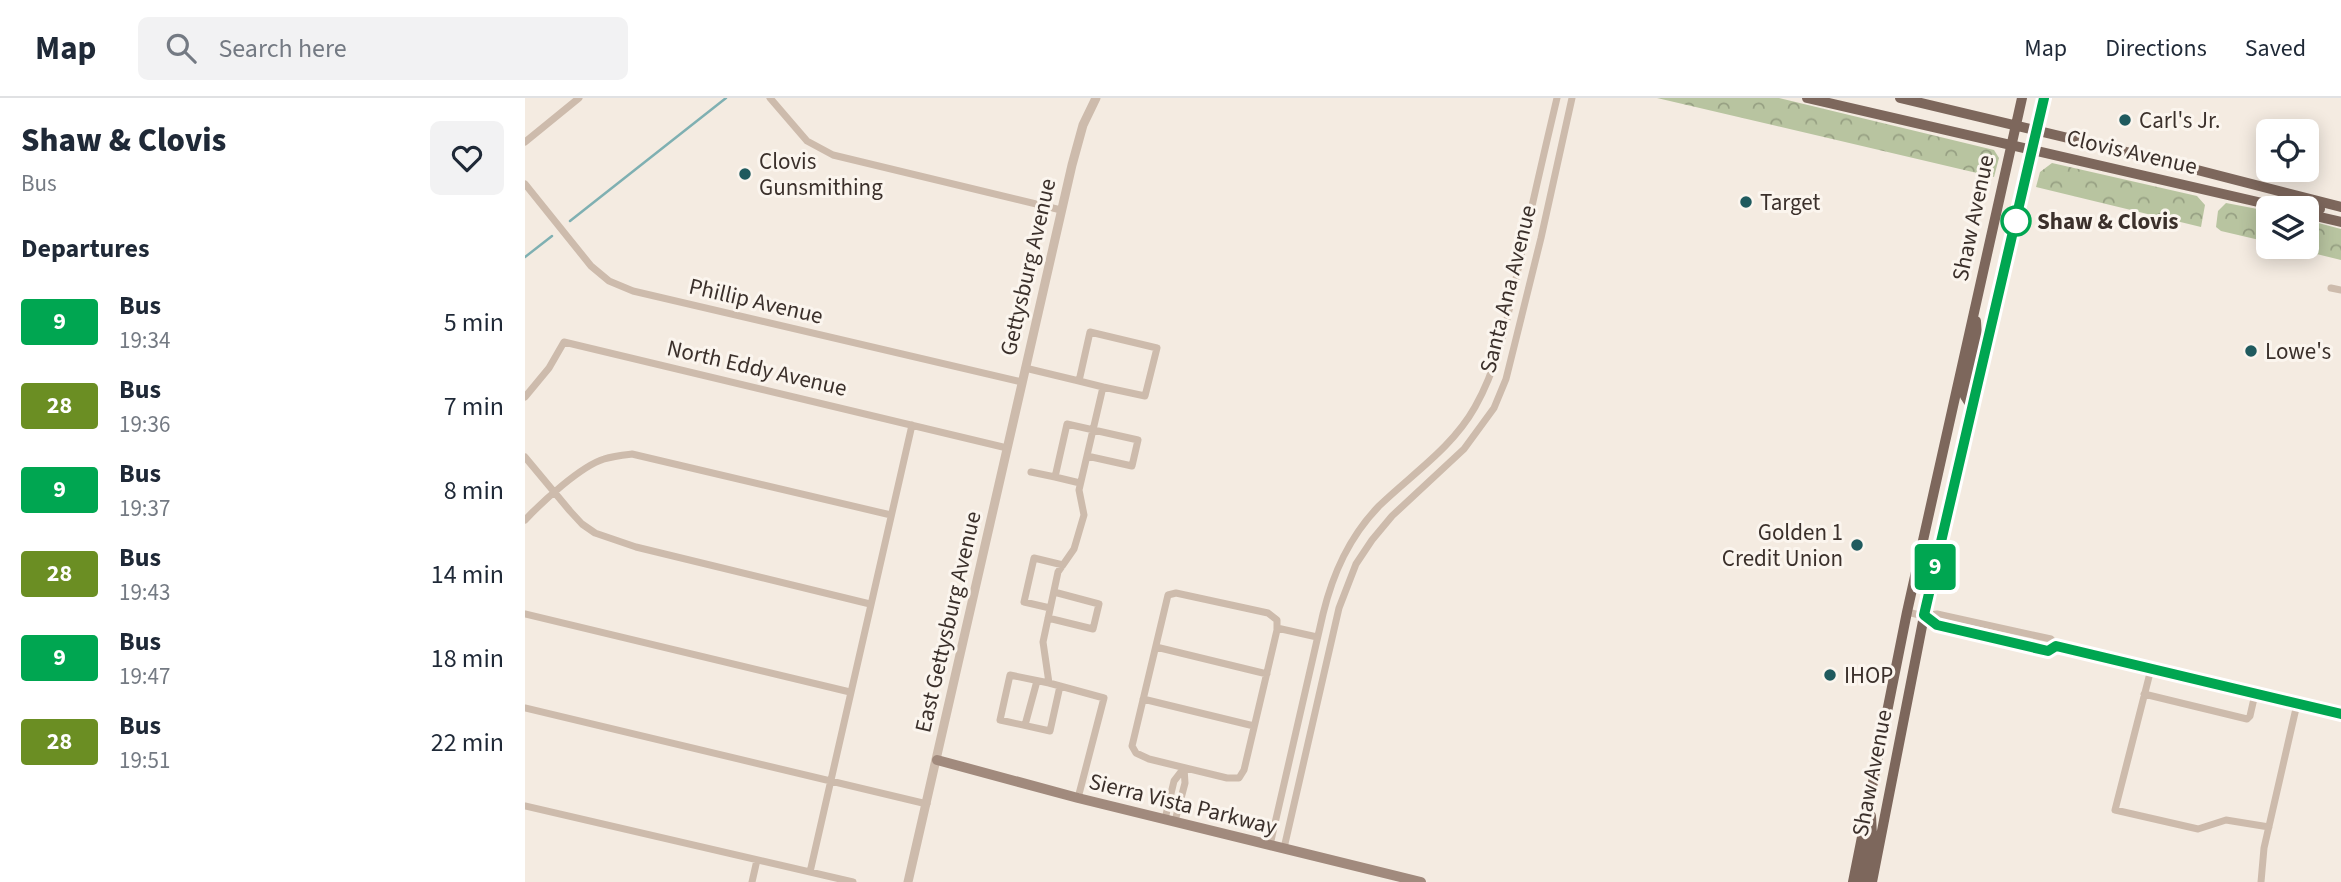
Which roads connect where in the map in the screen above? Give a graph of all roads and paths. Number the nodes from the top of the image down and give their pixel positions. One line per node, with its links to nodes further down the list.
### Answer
1 (579, 98): 12 (street)
2 (770, 98): 19 (street)
3 (1096, 98): 19 (street, Gettysburg Avenue)
4 (1557, 98): 52 (street, Santa Ana Avenue)
5 (1572, 98): 79 (street, Santa Ana Avenue)
6 (1807, 98): 13 (main road, Clovis Avenue)
7 (1900, 98): 10 (main road, Clovis Avenue)
8 (2022, 98): 10 (main road, Shaw Avenue)
9 (2044, 98): 11 (main road, Shaw Avenue)
10 (2016, 126): 11 (main road, Clovis Avenue); 13 (main road, Shaw Avenue)
11 (2037, 131): 14 (main road, Shaw Avenue); 17 (main road, Clovis Avenue)
12 (525, 142)
13 (2011, 146): 14 (main road, Clovis Avenue); 25 (main road, Shaw Avenue)
14 (2032, 151): 16 (main road, Clovis Avenue); 31 (main road, Shaw Avenue)
15 (525, 184): 28 (street, Phillip Avenue)
16 (2256, 202)
17 (2341, 207)
18 (2319, 208): 20 (main road)
19 (1061, 211): 26 (street, Gettysburg Avenue)
20 (2341, 214)
21 (2319, 217): 22 (main road)
22 (2341, 222)
23 (2331, 288): 24 (street)
24 (2341, 290)
25 (1975, 307): 31 (main road); 47 (main road, Shaw Avenue)
26 (1024, 368): 27 (street); 28 (street, Gettysburg Avenue)
27 (1079, 381): 29 (street); 29 (street)
28 (1022, 382): 34 (street, Gettysburg Avenue)
29 (1103, 387): 33 (street)
30 (525, 397): 32 (street, North Eddy Avenue)
31 (1972, 407): 49 (main road, Shaw Avenue)
32 (912, 425): 34 (street, North Eddy Avenue); 41 (street)
33 (1093, 430): 35 (street); 35 (street); 38 (street)
34 (1007, 448): 69 (street, East Gettysburg Avenue)
35 (1087, 456): 39 (street)
36 (525, 457): 40 (street)
37 (1031, 472): 38 (street)
38 (1055, 477): 39 (street)
39 (1080, 483): 43 (street)
40 (554, 494): 41 (street); 42 (street); 45 (street)
41 (891, 515): 45 (street)
42 (525, 520)
43 (1063, 565): 44 (street); 46 (street)
44 (1054, 592): 46 (street); 50 (street)
45 (870, 604): 60 (street)
46 (1050, 608): 50 (street)
47 (1907, 612): 49 (street); 73 (main road, Shaw Avenue)
48 (525, 614): 60 (street)
49 (1924, 615): 53 (street); 53 (street); 88 (main road, Shaw Avenue)
50 (1048, 618): 58 (street)
51 (1277, 628): 52 (street); 54 (street); 56 (street)
52 (1317, 637): 78 (street, Santa Ana Avenue)
53 (2056, 646): 55 (street)
54 (1156, 647): 56 (street); 63 (street)
55 (2151, 669): 61 (street); 62 (street)
56 (1267, 674): 68 (street)
57 (1037, 681): 58 (street); 67 (street); 67 (street)
58 (1049, 683): 59 (street)
59 (1061, 687): 67 (street); 72 (street)
60 (850, 692): 71 (street)
61 (2144, 694): 62 (street); 77 (street)
62 (2255, 694): 64 (street)
63 (1143, 699): 68 (street); 70 (street)
64 (2297, 704): 66 (street); 77 (street)
65 (525, 708): 71 (street)
66 (2341, 714)
67 (1025, 725)
68 (1254, 726): 70 (street)
69 (937, 760): 72 (main road, Sierra Vista Parkway); 74 (street, East Gettysburg Avenue)
70 (1184, 768): 76 (street)
71 (829, 781): 74 (street); 81 (street)
72 (1077, 797): 76 (main road, Sierra Vista Parkway)
73 (1870, 799): 86 (main road, Shaw Avenue); 87 (main road)
74 (927, 804): 84 (street)
75 (525, 806): 80 (street)
76 (1170, 820): 78 (main road, Sierra Vista Parkway)
77 (2269, 827): 89 (street)
78 (1270, 845): 79 (main road, Sierra Vista Parkway)
79 (1284, 848): 85 (main road, Sierra Vista Parkway)
80 (757, 860): 81 (street); 82 (street)
81 (810, 872): 83 (street)
82 (752, 882)
83 (853, 882)
84 (908, 882)
85 (1421, 882)
86 (1853, 882)
87 (1862, 882)
88 (1872, 882)
89 (2262, 882)

